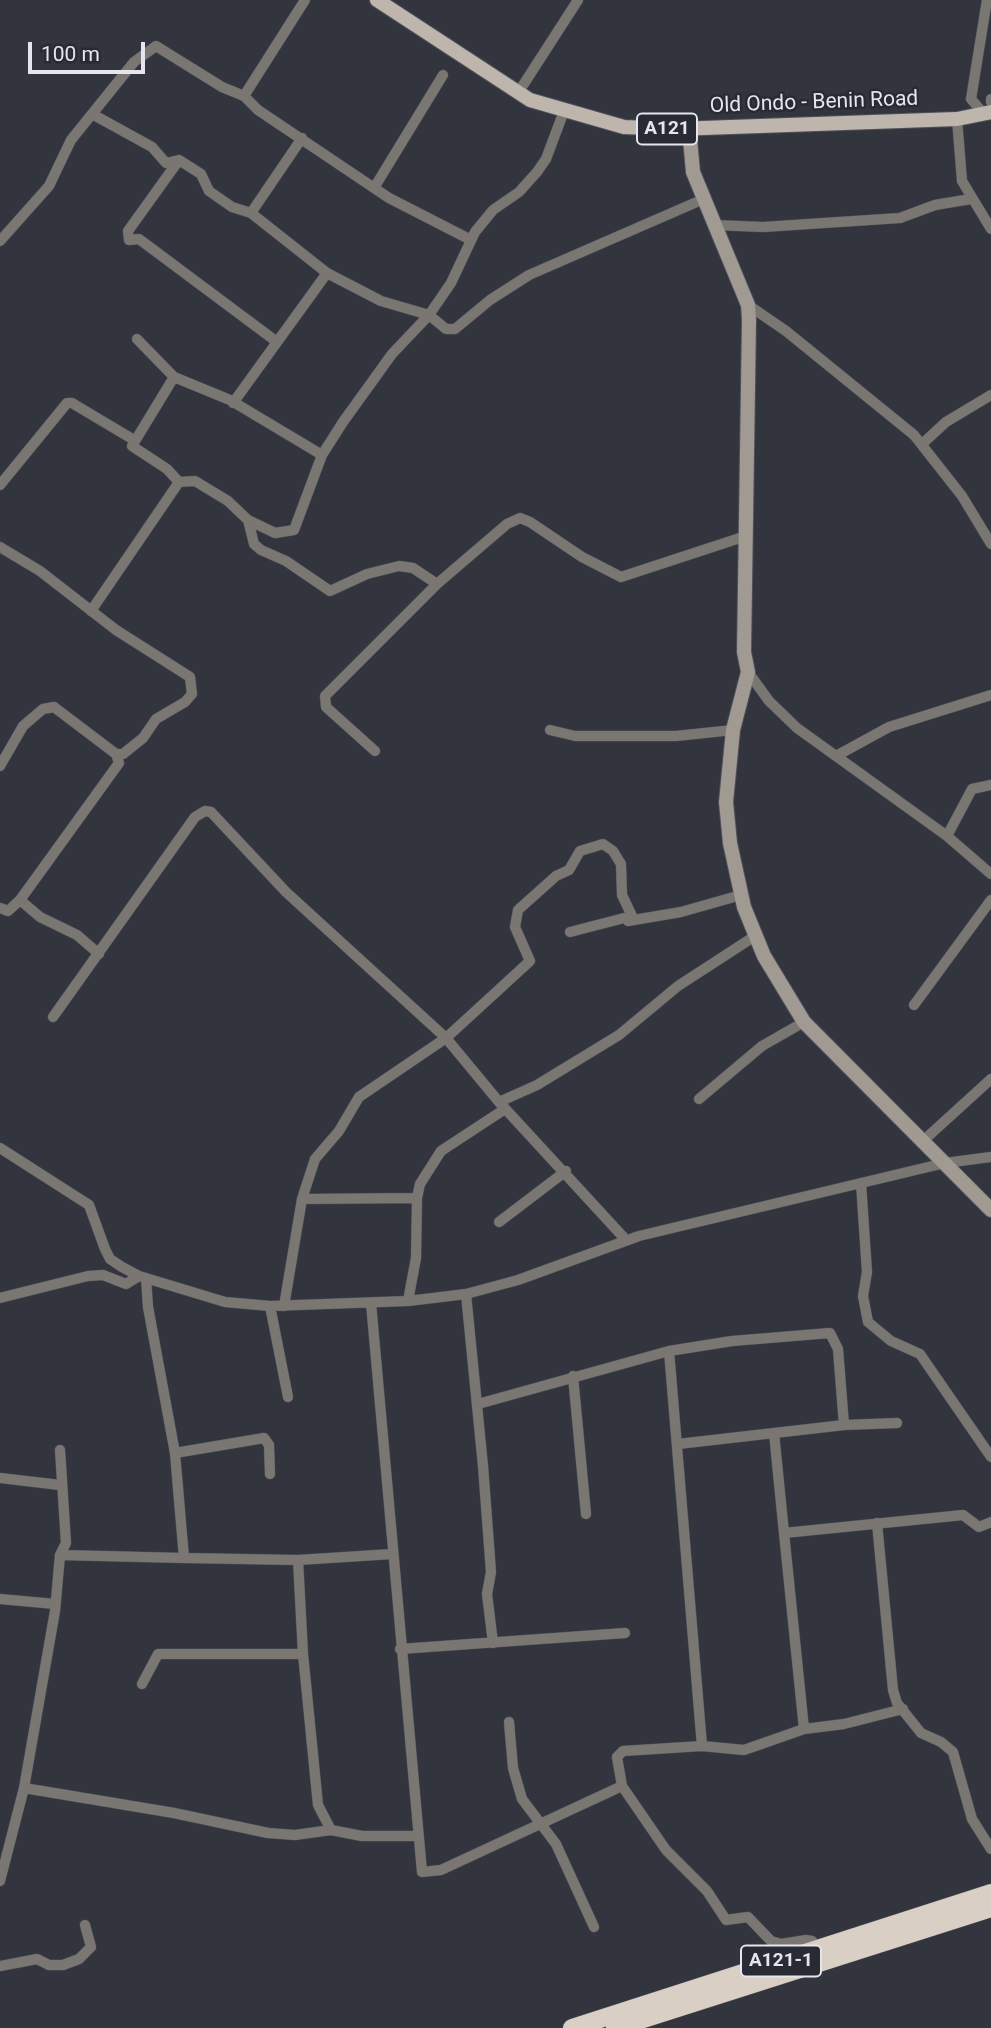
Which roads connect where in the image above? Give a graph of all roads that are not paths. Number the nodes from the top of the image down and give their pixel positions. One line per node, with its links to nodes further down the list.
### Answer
1 (305, 0): 7 (street)
2 (377, 0): 6 (main road, Old Ondo - Benin Road / A121)
3 (578, 0): 6 (street)
4 (987, 0): 8 (street)
5 (443, 75): 15 (street)
6 (518, 93): 9 (main road, Old Ondo - Benin Road / A121)
7 (244, 96): 10 (street); 13 (street)
8 (989, 107): 11 (main road, Old Ondo - Benin Road / A121)
9 (564, 111): 12 (main road, Old Ondo - Benin Road / A121); 22 (street)
10 (92, 114): 14 (street); 21 (street)
11 (957, 119): 12 (main road, Old Ondo - Benin Road / A121); 17 (street)
12 (689, 128): 16 (street)
13 (302, 138): 15 (street); 18 (street)
14 (179, 160): 18 (street); 27 (street)
15 (374, 188): 22 (street)
16 (706, 198): 19 (street); 25 (street)
17 (971, 199): 19 (street); 20 (street)
18 (251, 213): 23 (street)
19 (714, 225): 24 (street)
20 (991, 229)
21 (0, 240)
22 (471, 240): 25 (street)
23 (327, 273): 25 (street); 27 (street)
24 (748, 305): 32 (street); 37 (street)
25 (429, 315): 33 (street)
26 (137, 339): 28 (street)
27 (277, 342): 30 (street)
28 (174, 377): 30 (street); 31 (street)
29 (991, 395): 32 (street)
30 (233, 403): 33 (street)
31 (134, 440): 34 (street); 35 (street)
32 (922, 444): 38 (street)
33 (322, 455): 36 (street)
34 (179, 482): 36 (street); 41 (street)
35 (0, 485)
36 (248, 520): 40 (street)
37 (746, 536): 40 (street); 42 (street)
38 (991, 544)
39 (0, 547): 41 (street)
40 (437, 584): 46 (street)
41 (91, 611): 47 (street)
42 (748, 672): 45 (street); 48 (street)
43 (991, 695): 48 (street)
44 (550, 730): 45 (street)
45 (733, 730): 53 (street)
46 (375, 751)
47 (116, 754): 49 (street); 54 (street)
48 (836, 757): 51 (street)
49 (0, 766)
50 (991, 785): 51 (street)
51 (947, 836): 52 (street)
52 (991, 874)
53 (741, 895): 57 (street); 60 (street)
54 (20, 900): 56 (street); 61 (street)
55 (991, 900): 62 (street)
56 (4, 909): 58 (street)
57 (632, 916): 59 (street); 65 (street)
58 (0, 921)
59 (570, 932)
60 (755, 936): 64 (street); 68 (street)
61 (100, 954): 63 (street); 65 (street)
62 (914, 1005)
63 (53, 1017)
64 (804, 1022): 67 (street); 69 (street)
65 (446, 1038): 68 (street); 76 (street)
66 (991, 1079): 69 (street)
67 (699, 1099)
68 (502, 1105): 73 (street); 75 (street)
69 (924, 1140): 72 (street)
70 (0, 1148): 80 (street)
71 (991, 1157): 72 (street)
72 (945, 1163): 74 (street); 77 (street)
73 (566, 1171): 78 (street); 79 (street)
74 (861, 1183): 79 (street); 97 (street)
75 (417, 1198): 76 (street); 83 (street)
76 (302, 1199): 86 (street)
77 (991, 1210)
78 (499, 1222)
79 (626, 1240): 81 (street)
80 (143, 1277): 82 (street); 85 (street); 96 (street)
81 (466, 1294): 83 (street); 90 (street)
82 (0, 1298)
83 (408, 1301): 84 (street)
84 (371, 1303): 86 (street); 105 (street)
85 (270, 1306): 86 (street); 89 (street)
86 (284, 1306)
87 (669, 1351): 88 (street); 92 (street); 94 (street)
88 (573, 1376): 90 (street); 101 (street)
89 (288, 1397)
90 (478, 1404): 112 (street)
91 (897, 1423): 92 (street)
92 (844, 1424): 93 (street)
93 (774, 1433): 94 (street); 104 (street)
94 (678, 1444): 119 (street)
95 (60, 1450): 100 (street)
96 (175, 1453): 98 (street); 107 (street)
97 (991, 1457)
98 (270, 1474)
99 (0, 1478): 100 (street)
100 (61, 1485): 106 (street)
101 (586, 1514)
102 (991, 1522): 103 (street)
103 (877, 1523): 104 (street); 116 (street)
104 (784, 1533): 118 (street)
105 (392, 1554): 108 (street); 113 (street)
106 (61, 1555): 107 (street); 110 (street)
107 (184, 1558): 108 (street)
108 (298, 1560): 114 (street)
109 (0, 1599): 110 (street)
110 (55, 1604): 121 (street)
111 (625, 1633): 112 (street)
112 (493, 1643): 113 (street)
113 (400, 1649): 124 (street)
114 (303, 1654): 115 (street); 123 (street)
115 (142, 1684)
116 (903, 1709): 118 (street); 125 (street)
117 (509, 1722): 122 (street)
118 (804, 1729): 119 (street)
119 (702, 1746): 120 (street)
120 (621, 1786): 122 (street); 132 (street)
121 (24, 1788): 123 (street); 126 (street)
122 (542, 1824): 124 (street); 131 (street)
123 (331, 1830): 124 (street)
124 (417, 1836)
125 (991, 1849)
126 (2, 1863): 127 (street)
127 (0, 1881)
128 (991, 1893): 132 (highway, A121-1)
129 (991, 1908): 135 (highway, A121-1)
130 (85, 1925): 133 (street)
131 (594, 1927)
132 (819, 1949): 134 (highway, A121-1)
133 (0, 1966)
134 (572, 2028)
135 (615, 2028)

